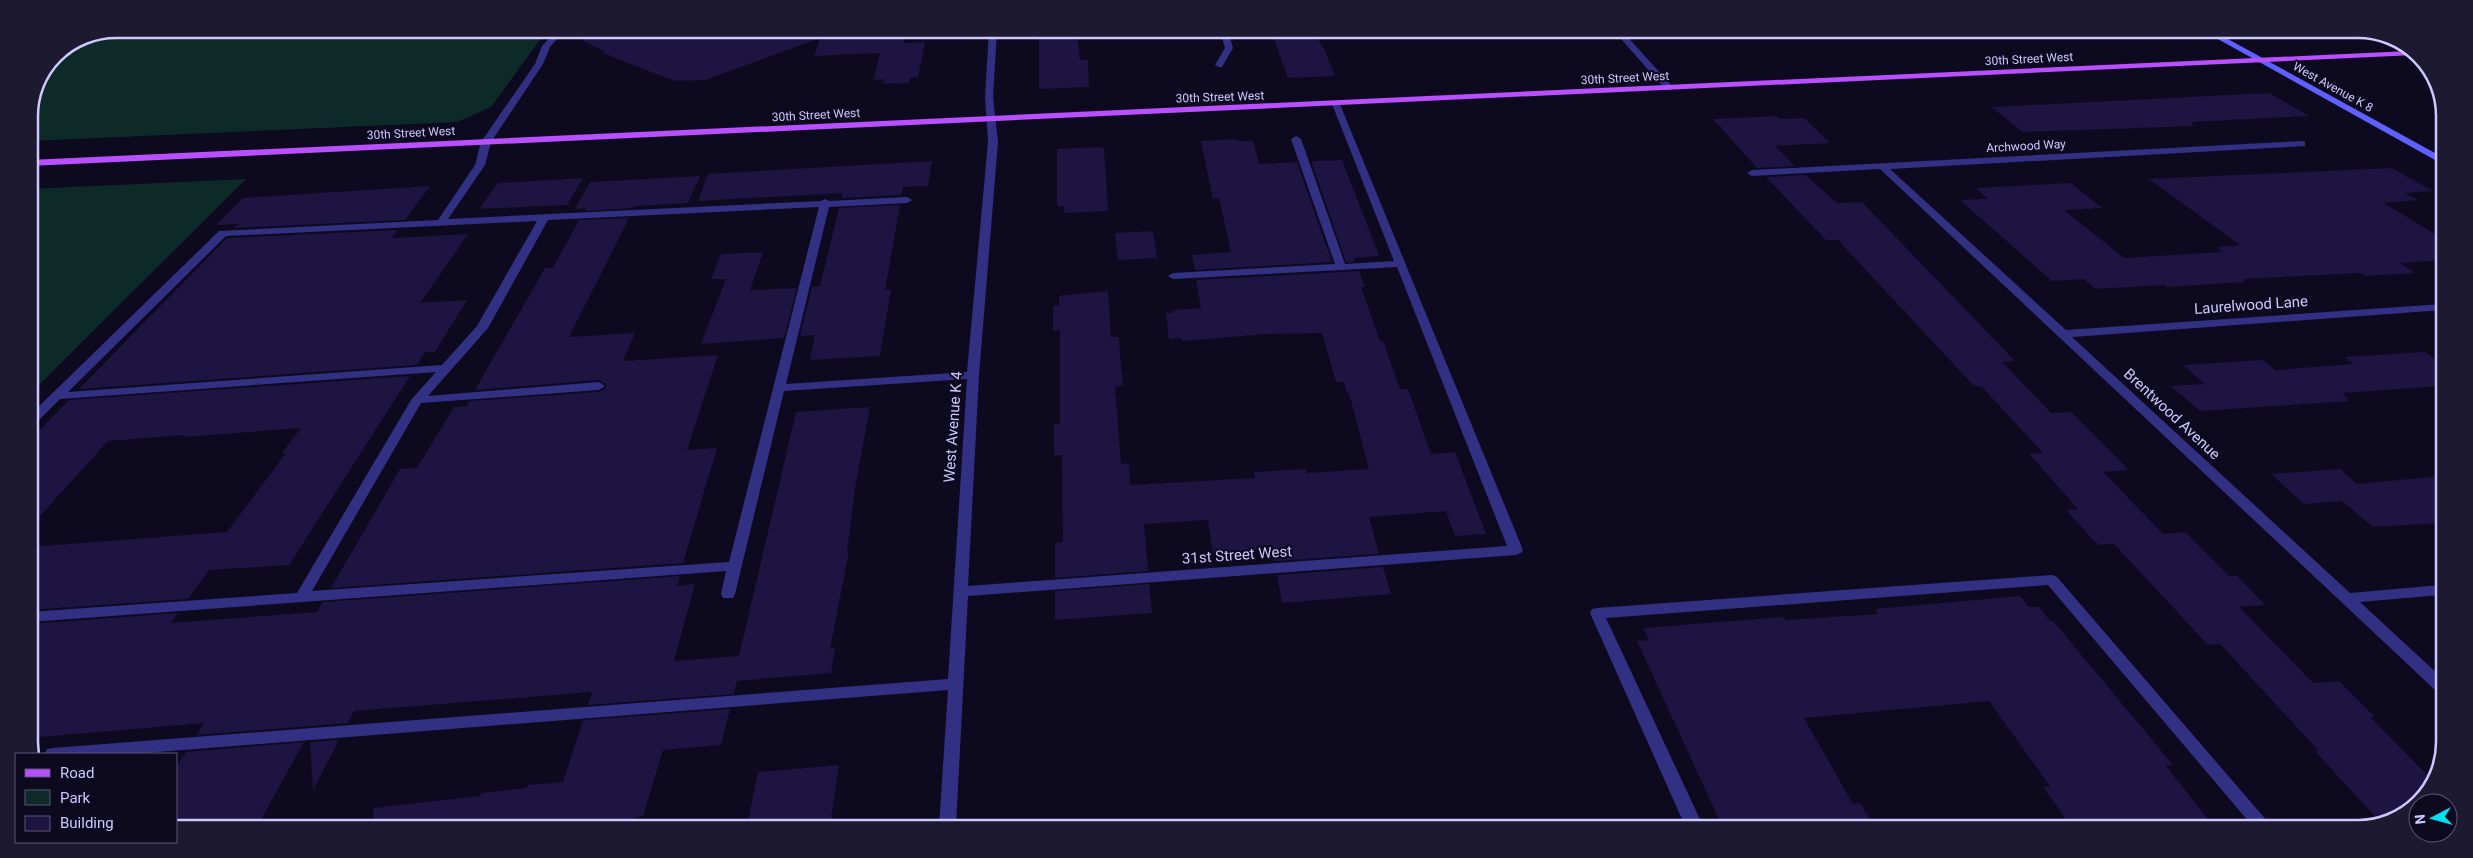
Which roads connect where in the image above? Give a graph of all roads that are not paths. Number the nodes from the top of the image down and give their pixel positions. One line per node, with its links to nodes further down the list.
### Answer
1 (554, 38): 13 (street)
2 (993, 38): 11 (street, West Avenue K 4)
3 (1226, 38): 8 (street)
4 (1623, 38): 9 (street)
5 (2220, 38): 7 (street, West Avenue K 8)
6 (2404, 53): 7 (main road, 30th Street West)
7 (2261, 60): 9 (main road, 30th Street West); 15 (street, West Avenue K 8)
8 (1219, 65)
9 (1669, 88): 10 (main road, 30th Street West)
10 (1336, 104): 11 (main road, 30th Street West); 23 (street)
11 (991, 119): 13 (main road, 30th Street West); 29 (street, West Avenue K 4)
12 (1296, 139): 24 (street)
13 (486, 142): 16 (main road, 30th Street West); 22 (street)
14 (2302, 144): 17 (street, Archwood Way)
15 (2435, 157)
16 (38, 163)
17 (1882, 166): 18 (street, Archwood Way); 27 (street, Brentwood Avenue)
18 (1752, 173)
19 (907, 200): 20 (street)
20 (825, 202): 21 (street); 31 (street)
21 (545, 216): 22 (street); 28 (street)
22 (441, 222): 32 (street)
23 (1401, 264): 24 (street); 37 (street, 31st Street West)
24 (1341, 267): 25 (street)
25 (1173, 276)
26 (2435, 308): 27 (street, Laurelwood Lane)
27 (2061, 334): 40 (street, Brentwood Avenue)
28 (446, 368): 32 (street); 33 (street)
29 (973, 375): 31 (street); 37 (street, West Avenue K 4)
30 (599, 386): 33 (street)
31 (779, 388): 35 (street)
32 (56, 396): 34 (street)
33 (418, 400): 39 (street)
34 (38, 414)
35 (735, 566): 38 (street); 39 (street)
36 (2436, 590): 40 (street)
37 (960, 592): 43 (street, West Avenue K 4)
38 (728, 594)
39 (302, 597): 41 (street)
40 (2347, 598): 42 (street, Brentwood Avenue)
41 (38, 615)
42 (2436, 681)
43 (955, 684): 44 (street); 45 (street, West Avenue K 4)
44 (66, 753)
45 (948, 820)
46 (1691, 820): 47 (street)
47 (2257, 820)

